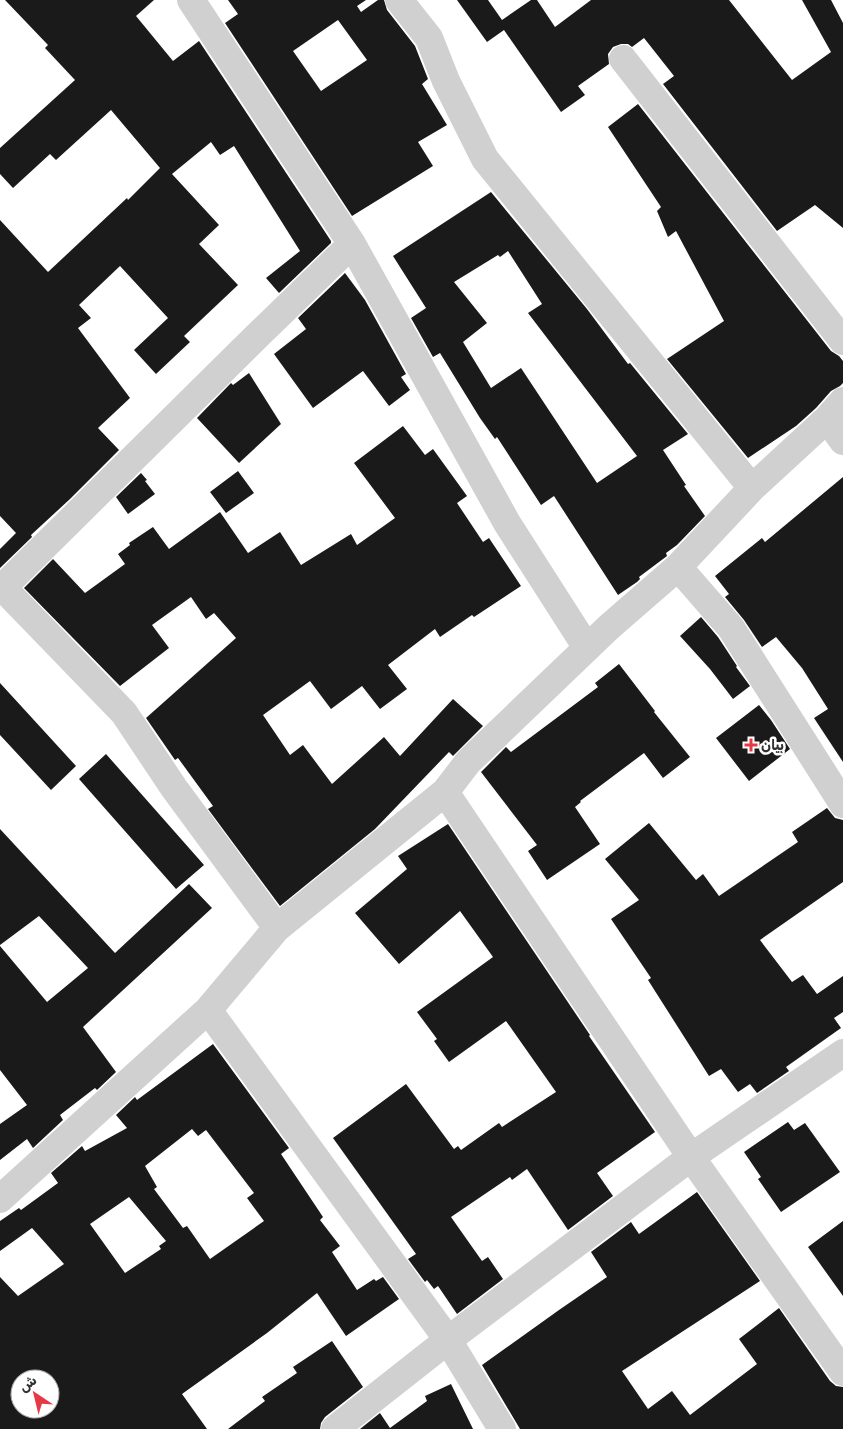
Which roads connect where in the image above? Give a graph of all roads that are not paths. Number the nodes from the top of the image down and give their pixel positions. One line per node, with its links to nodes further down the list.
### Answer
1 (191, 0): 4 (street)
2 (399, 0): 8 (street)
3 (623, 59): 5 (street)
4 (352, 244): 10 (street); 11 (street)
5 (843, 341)
6 (835, 410): 7 (street); 8 (street)
7 (843, 441)
8 (752, 488): 9 (street)
9 (678, 567): 11 (street); 13 (street)
10 (1, 589): 14 (street)
11 (587, 648): 12 (street)
12 (445, 792): 14 (street); 17 (street)
13 (843, 804)
14 (277, 928): 15 (street)
15 (208, 1010): 18 (street); 19 (street)
16 (843, 1053): 17 (street)
17 (691, 1157): 19 (street); 20 (street)
18 (0, 1199)
19 (448, 1340): 21 (street); 22 (street)
20 (843, 1372)
21 (335, 1429)
22 (502, 1429)

